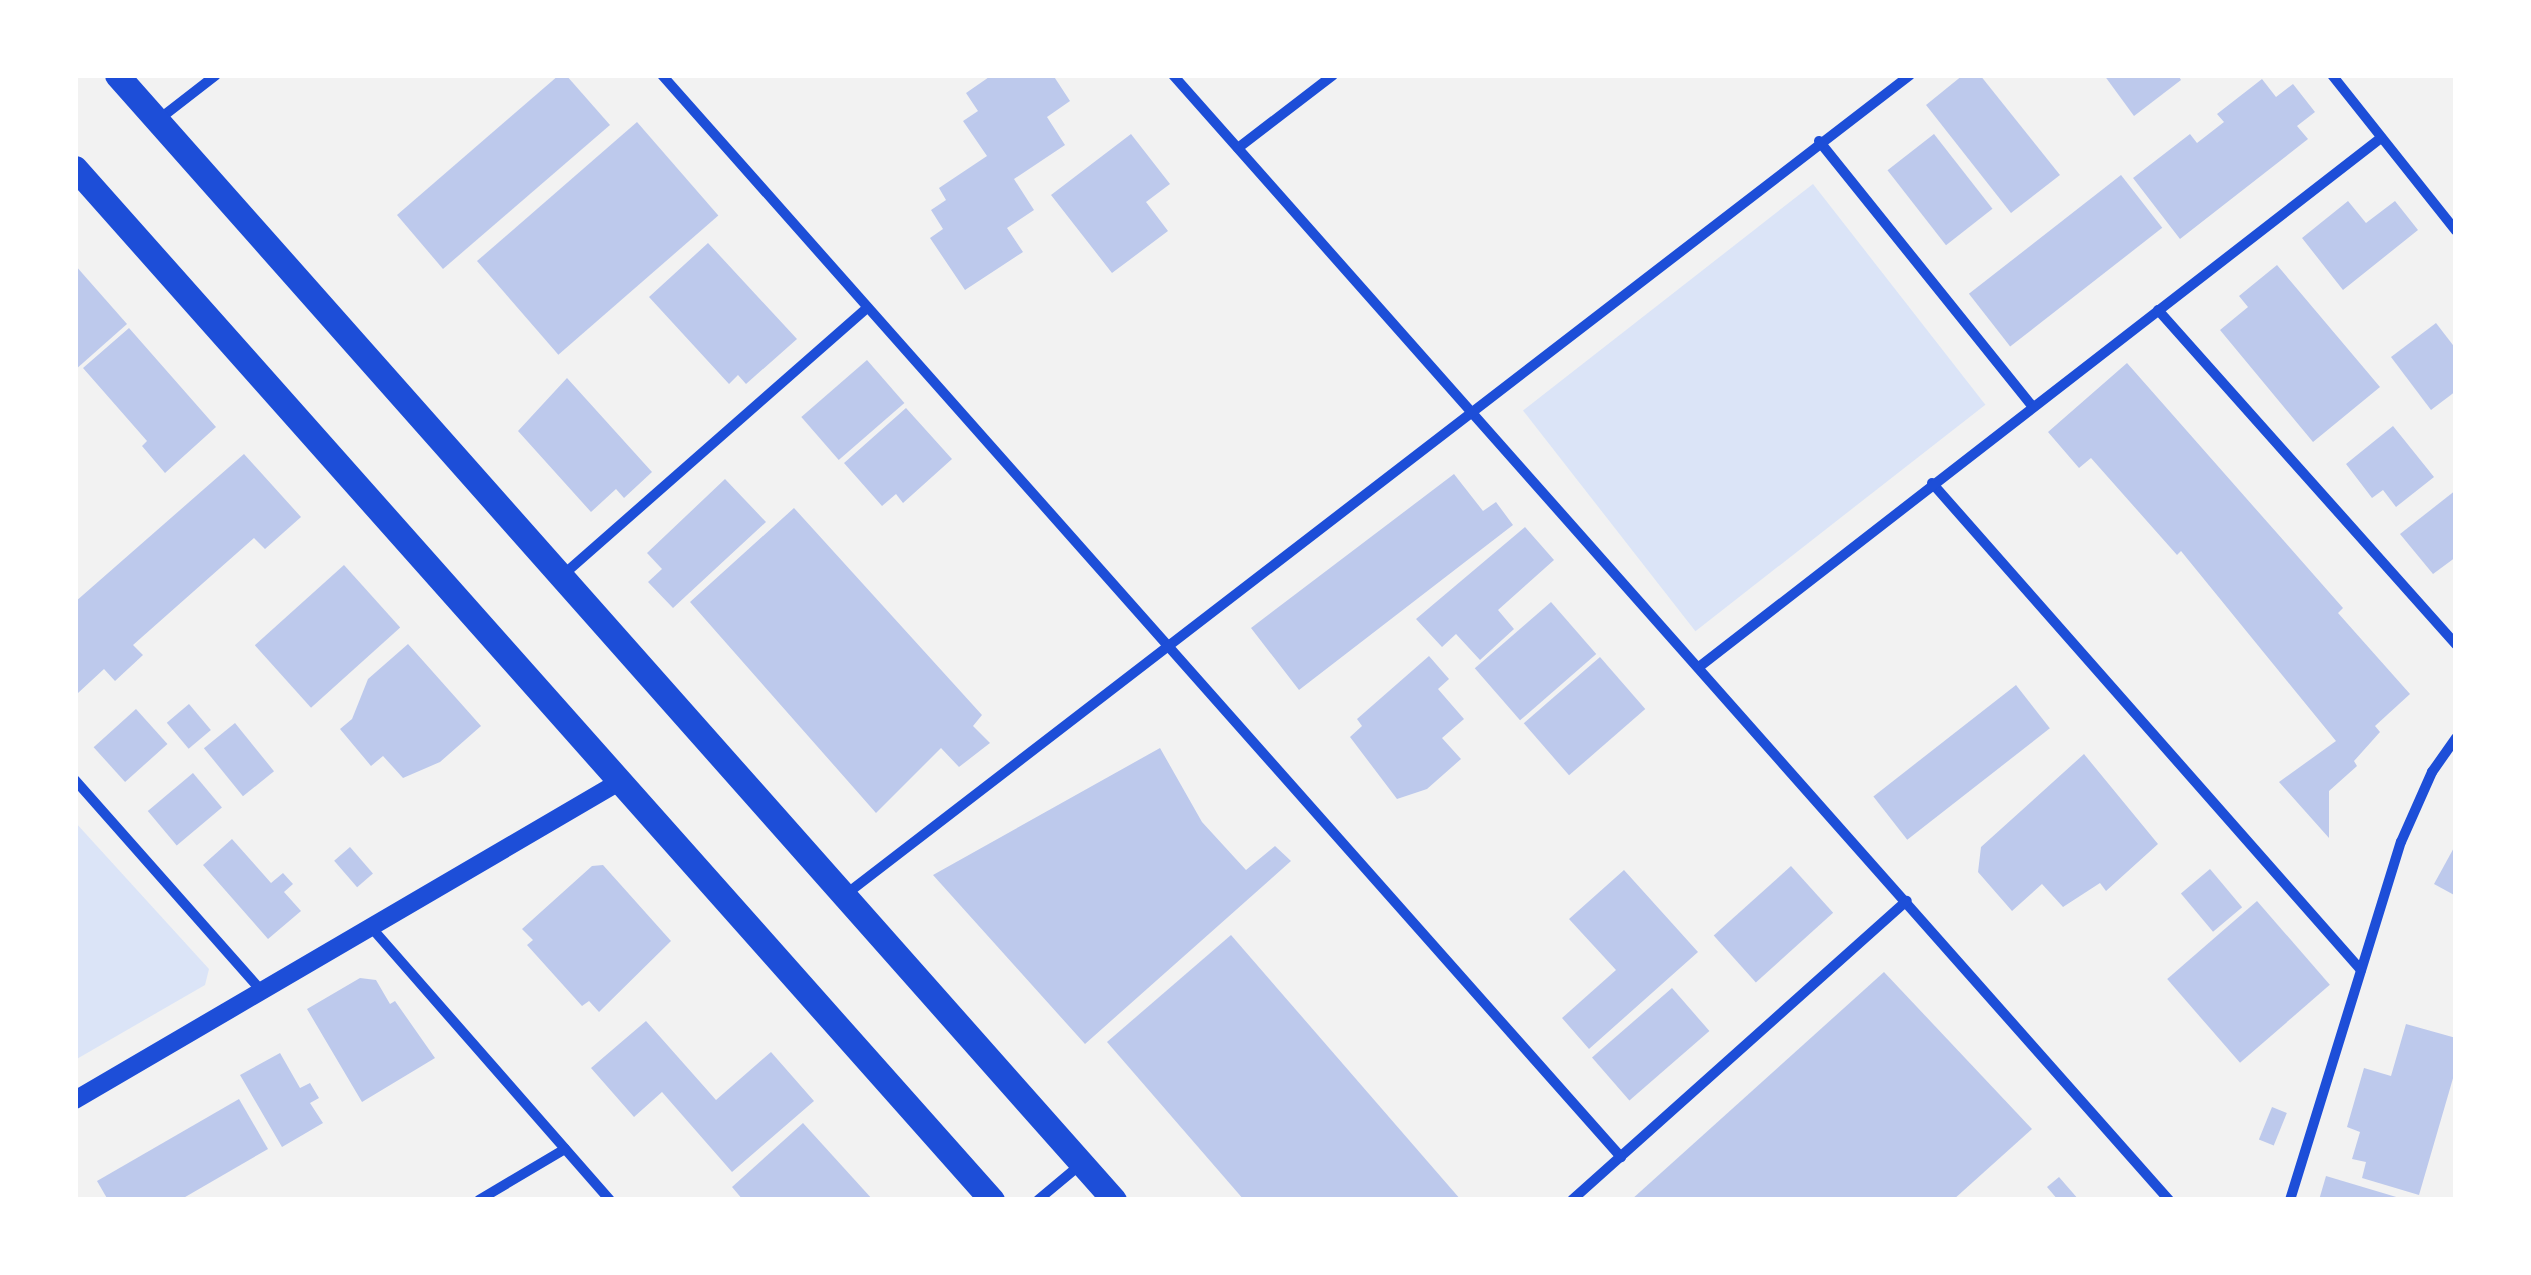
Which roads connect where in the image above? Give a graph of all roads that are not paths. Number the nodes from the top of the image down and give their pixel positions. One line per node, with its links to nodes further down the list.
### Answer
1 (117, 75): 8 (main road)
2 (216, 75): 8 (street)
3 (662, 75): 14 (street)
4 (1174, 75): 11 (street)
5 (1333, 75): 11 (street)
6 (1910, 75): 10 (street)
7 (2332, 75): 9 (street)
8 (157, 120): 19 (main road)
9 (2381, 138): 13 (street); 15 (street)
10 (1819, 142): 16 (street); 17 (street)
11 (1238, 148): 17 (street)
12 (78, 177): 25 (main road)
13 (2456, 231)
14 (867, 308): 19 (street); 21 (street)
15 (2158, 310): 16 (street); 20 (street)
16 (2032, 406): 18 (street)
17 (1472, 412): 21 (street); 22 (street)
18 (1932, 483): 22 (street); 29 (street)
19 (560, 577): 26 (main road)
20 (2456, 645)
21 (1166, 646): 26 (street); 33 (street)
22 (1699, 667): 27 (street)
23 (2456, 738): 29 (street)
24 (75, 780): 30 (street)
25 (619, 782): 28 (street); 37 (main road)
26 (844, 896): 34 (main road)
27 (1908, 901): 33 (street); 41 (street)
28 (370, 926): 30 (street); 32 (street)
29 (2361, 970): 42 (street)
30 (262, 991): 31 (street)
31 (75, 1100)
32 (565, 1149): 35 (street); 36 (street)
33 (1621, 1157): 40 (street)
34 (1082, 1164): 38 (street); 39 (main road)
35 (479, 1200)
36 (610, 1200)
37 (992, 1200)
38 (1038, 1200)
39 (1114, 1200)
40 (1572, 1200)
41 (2169, 1200)
42 (2290, 1200)

